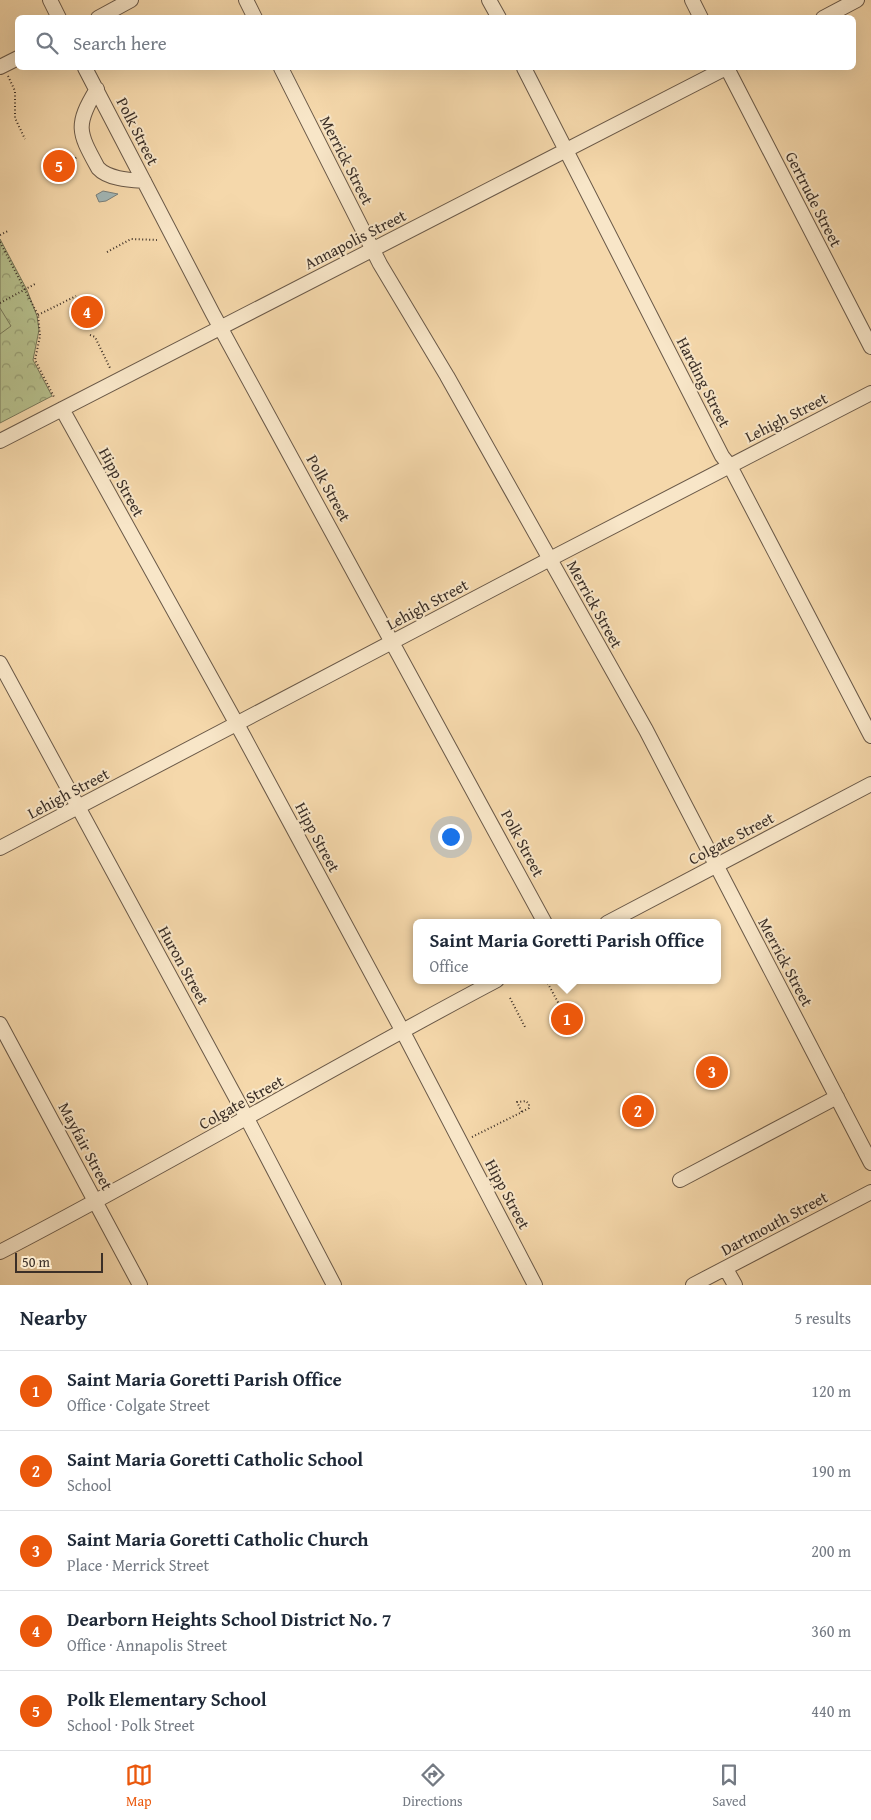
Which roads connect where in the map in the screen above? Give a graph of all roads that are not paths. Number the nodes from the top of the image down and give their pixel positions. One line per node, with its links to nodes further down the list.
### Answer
1 (50, 0): 7 (street)
2 (131, 0): 8 (street)
3 (246, 0): 9 (street)
4 (490, 0): 10 (street)
5 (692, 0): 11 (street)
6 (857, 0): 12 (street)
7 (58, 15)
8 (104, 15)
9 (254, 15)
10 (497, 15)
11 (700, 15)
12 (829, 15)
13 (15, 61): 19 (street)
14 (86, 70): 20 (street, Polk Street)
15 (282, 70): 23 (street, Merrick Street)
16 (525, 70): 21 (street, Harding Street)
17 (722, 70): 21 (street, Annapolis Street)
18 (727, 70): 25 (street, Gertrude Street)
19 (4, 72)
20 (97, 90): 22 (street, Polk Street); 22 (street)
21 (567, 149): 23 (street, Annapolis Street); 29 (street, Harding Street)
22 (144, 182): 24 (street, Polk Street)
23 (374, 250): 24 (street, Annapolis Street); 30 (street, Merrick Street)
24 (220, 327): 27 (street, Annapolis Street); 31 (street, Polk Street)
25 (871, 346)
26 (871, 393): 29 (street, Lehigh Street)
27 (58, 403): 28 (street, Annapolis Street); 33 (street, Hipp Street)
28 (0, 441)
29 (730, 466): 30 (street, Lehigh Street); 34 (street, Harding Street)
30 (550, 559): 31 (street, Lehigh Street); 38 (street, Merrick Street)
31 (393, 641): 33 (street, Lehigh Street); 39 (street, Polk Street)
32 (0, 663): 36 (street, Huron Street)
33 (236, 723): 36 (street, Lehigh Street); 43 (street, Hipp Street)
34 (871, 736)
35 (871, 784): 38 (street, Colgate Street)
36 (78, 808): 37 (street, Lehigh Street); 45 (street, Huron Street)
37 (0, 848)
38 (716, 866): 40 (street, Colgate Street); 44 (street, Merrick Street)
39 (543, 919)
40 (615, 919)
41 (489, 984): 43 (street, Colgate Street)
42 (0, 1024): 49 (street, Mayfair Street)
43 (402, 1030): 45 (street, Colgate Street); 54 (street, Hipp Street)
44 (837, 1097): 46 (street, Merrick Street); 47 (street)
45 (247, 1119): 49 (street, Colgate Street); 53 (street, Huron Street)
46 (871, 1163)
47 (680, 1180)
48 (871, 1192): 51 (street, Dartmouth Street)
49 (97, 1202): 50 (street, Colgate Street); 52 (street, Mayfair Street)
50 (0, 1252)
51 (726, 1269): 55 (street, Dartmouth Street); 56 (street)
52 (140, 1285)
53 (334, 1285)
54 (535, 1285)
55 (693, 1285)
56 (735, 1285)

